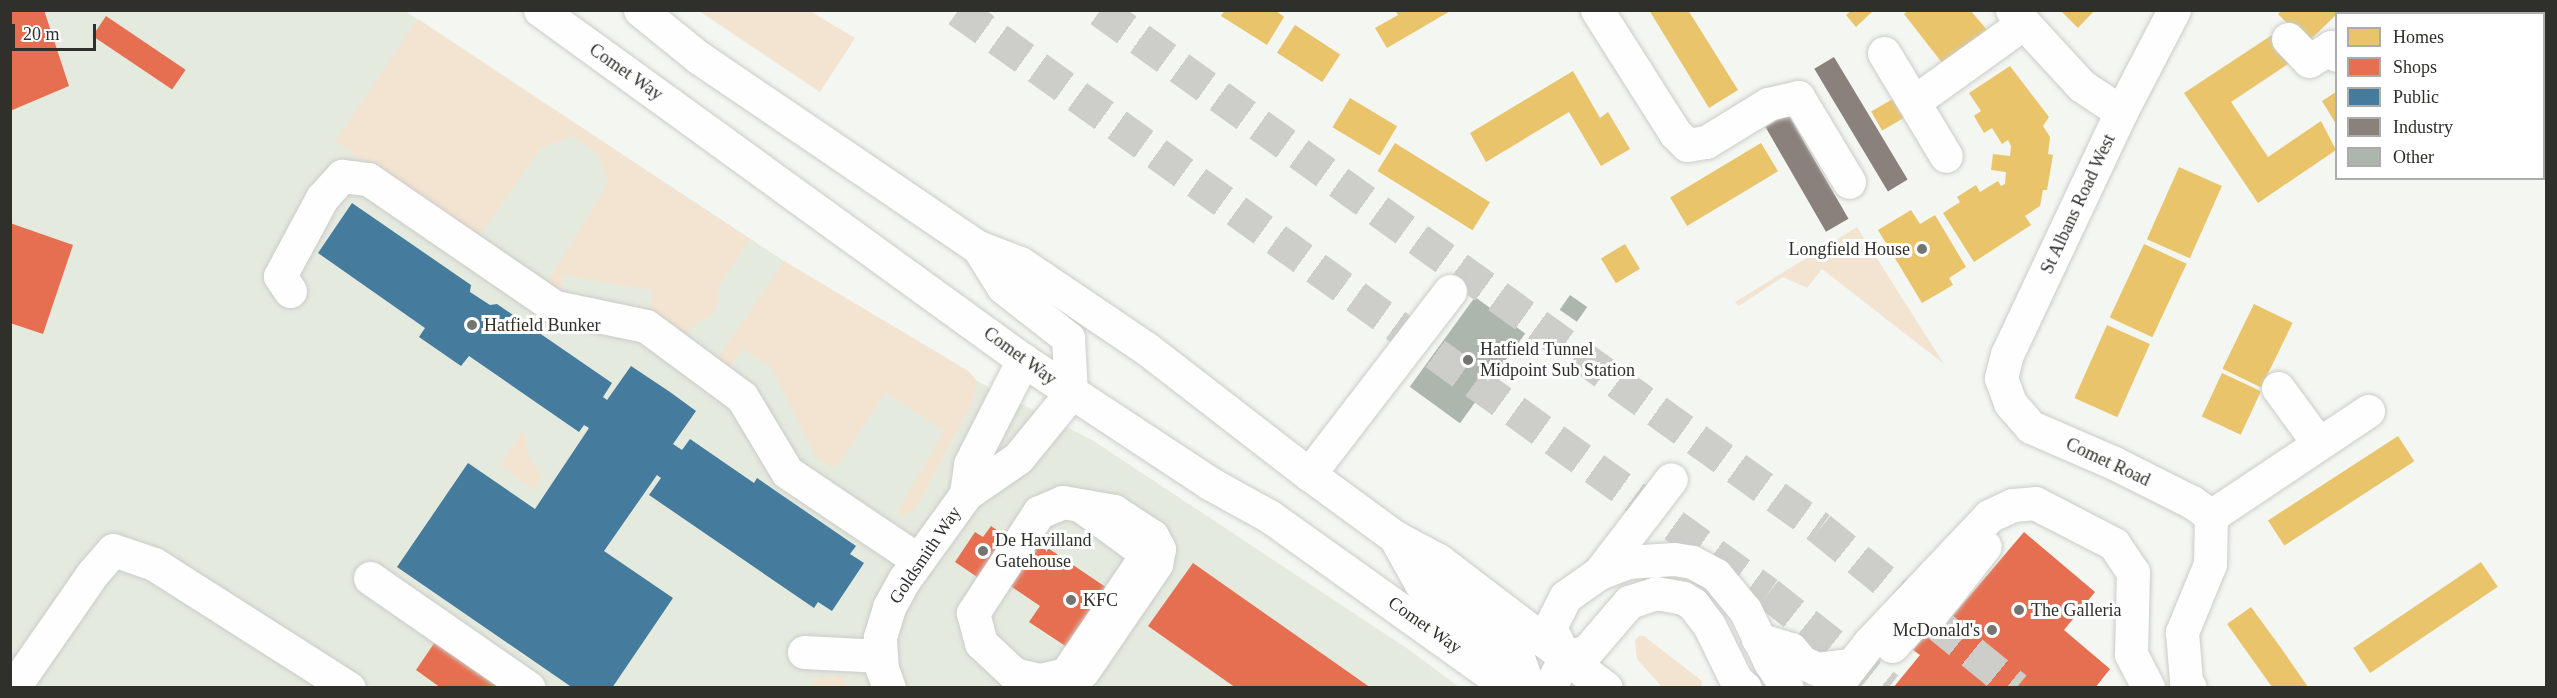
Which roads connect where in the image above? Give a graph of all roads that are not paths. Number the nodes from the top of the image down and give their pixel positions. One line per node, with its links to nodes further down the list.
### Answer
1 (540, 10): 18 (main road, Comet Way)
2 (640, 10): 13 (main road)
3 (1597, 10): 12 (main road)
4 (2174, 10): 10 (main road, St Albans Road West)
5 (2017, 17): 9 (main road); 10 (main road)
6 (2288, 39): 7 (main road)
7 (2335, 49)
8 (1884, 53): 9 (main road)
9 (1915, 101): 11 (main road)
10 (2121, 112): 21 (main road, St Albans Road West)
11 (1946, 156)
12 (1850, 182)
13 (978, 247): 16 (main road); 17 (main road)
14 (290, 291): 29 (main road)
15 (1450, 291): 24 (main road)
16 (1068, 338): 17 (main road); 18 (main road); 20 (main road)
17 (1129, 338): 24 (main road)
18 (1023, 360): 20 (main road, Comet Way); 26 (main road, Goldsmith Way)
19 (2278, 388): 23 (main road)
20 (1071, 393): 26 (main road, Goldsmith Way); 42 (main road, Comet Way)
21 (2010, 403): 27 (main road, Comet Road)
22 (2368, 411): 23 (main road)
23 (2319, 444): 27 (main road)
24 (1309, 474): 28 (main road)
25 (1671, 479): 30 (main road)
26 (966, 494): 29 (main road, Goldsmith Way)
27 (2211, 516): 49 (main road)
28 (1395, 537): 35 (main road); 43 (main road)
29 (918, 560): 34 (main road, Goldsmith Way)
30 (1599, 573): 32 (main road); 35 (main road)
31 (370, 578): 40 (main road)
32 (1758, 639): 37 (main road); 47 (main road)
33 (804, 652): 34 (main road)
34 (881, 656): 41 (main road, Goldsmith Way)
35 (1565, 658): 44 (main road); 45 (main road); 46 (main road)
36 (1009, 680): 36 (main road)
37 (1847, 680): 48 (main road)
38 (13, 687): 39 (main road)
39 (349, 687)
40 (530, 687)
41 (889, 687)
42 (1510, 687)
43 (1529, 687)
44 (1549, 687)
45 (1606, 687)
46 (1746, 687)
47 (1787, 687)
48 (2148, 687)
49 (2190, 687)

